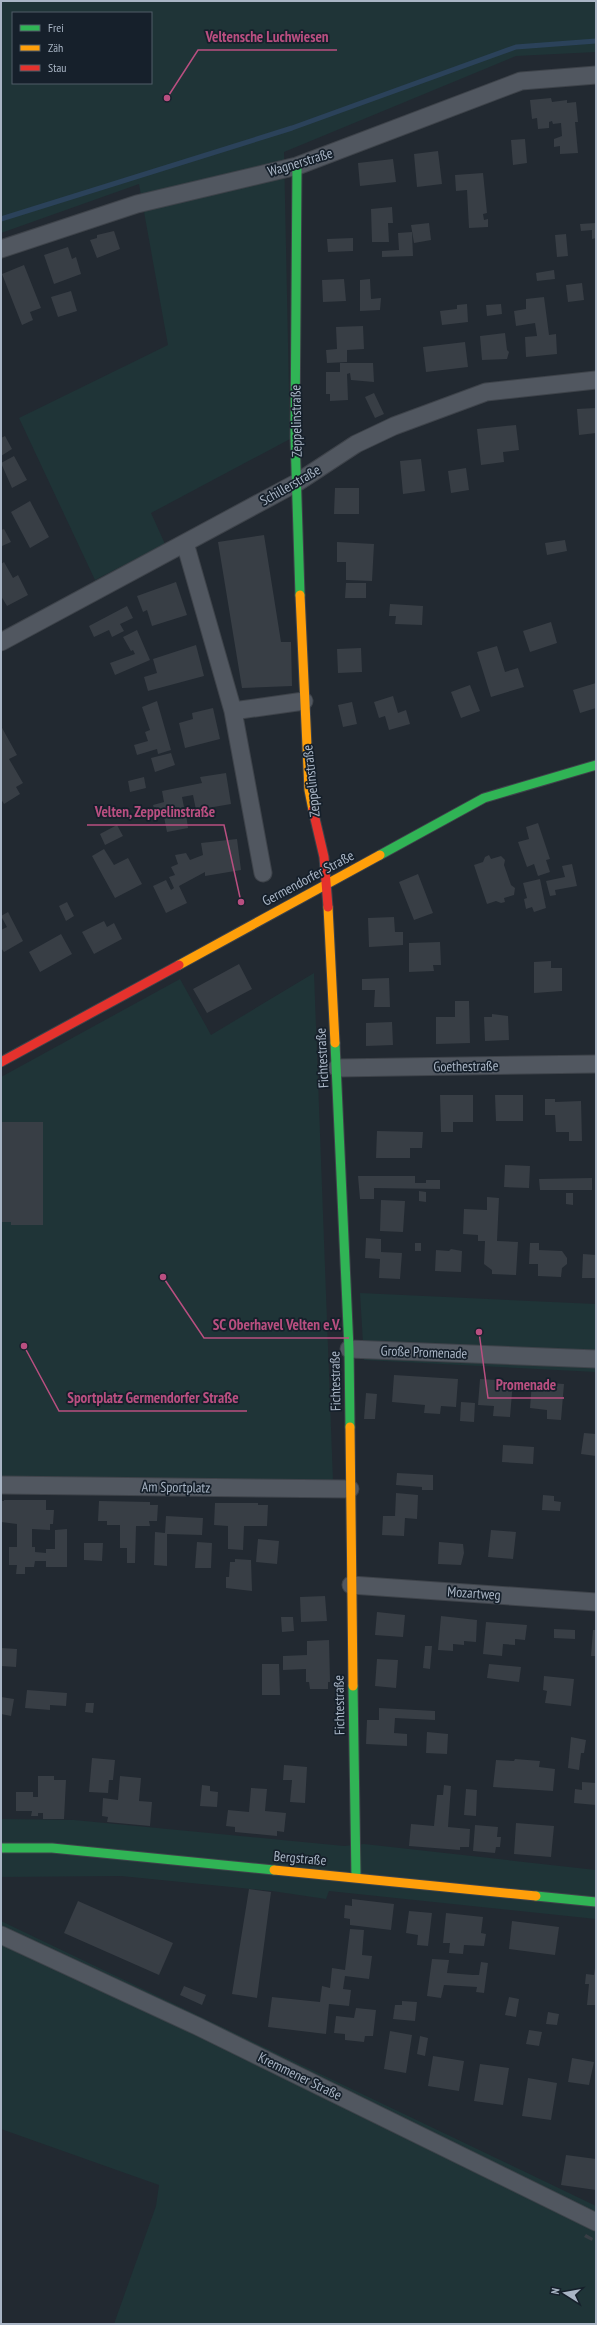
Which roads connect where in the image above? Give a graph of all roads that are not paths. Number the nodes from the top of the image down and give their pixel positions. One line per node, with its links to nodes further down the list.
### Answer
1 (596, 75): 2 (street, Wagnerstraße)
2 (296, 166): 3 (street, Wagnerstraße); 5 (street, Zeppelinstraße)
3 (1, 249)
4 (596, 380): 5 (street, Schillerstraße)
5 (298, 482): 6 (street, Schillerstraße); 8 (street, Zeppelinstraße)
6 (185, 543): 7 (street, Schillerstraße); 9 (street)
7 (1, 642)
8 (304, 701): 9 (street); 12 (street, Zeppelinstraße)
9 (233, 711): 11 (street)
10 (596, 765): 12 (street, Germendorfer Straße)
11 (263, 873)
12 (327, 885): 13 (street, Germendorfer Straße); 15 (street, Fichtestraße)
13 (1, 1062)
14 (596, 1064): 15 (street, Goethestraße)
15 (337, 1068): 16 (street, Fichtestraße)
16 (349, 1349): 17 (street, Große Promenade); 19 (street, Fichtestraße)
17 (596, 1359)
18 (1, 1485): 19 (street, Am Sportplatz)
19 (350, 1489): 20 (street, Fichtestraße)
20 (352, 1584): 21 (street, Mozartweg); 23 (street, Fichtestraße)
21 (596, 1602)
22 (1, 1848): 23 (street, Bergstraße)
23 (356, 1877): 24 (street, Bergstraße)
24 (596, 1902)
25 (1, 1935): 26 (street, Kremmener Straße)
26 (596, 2222)

